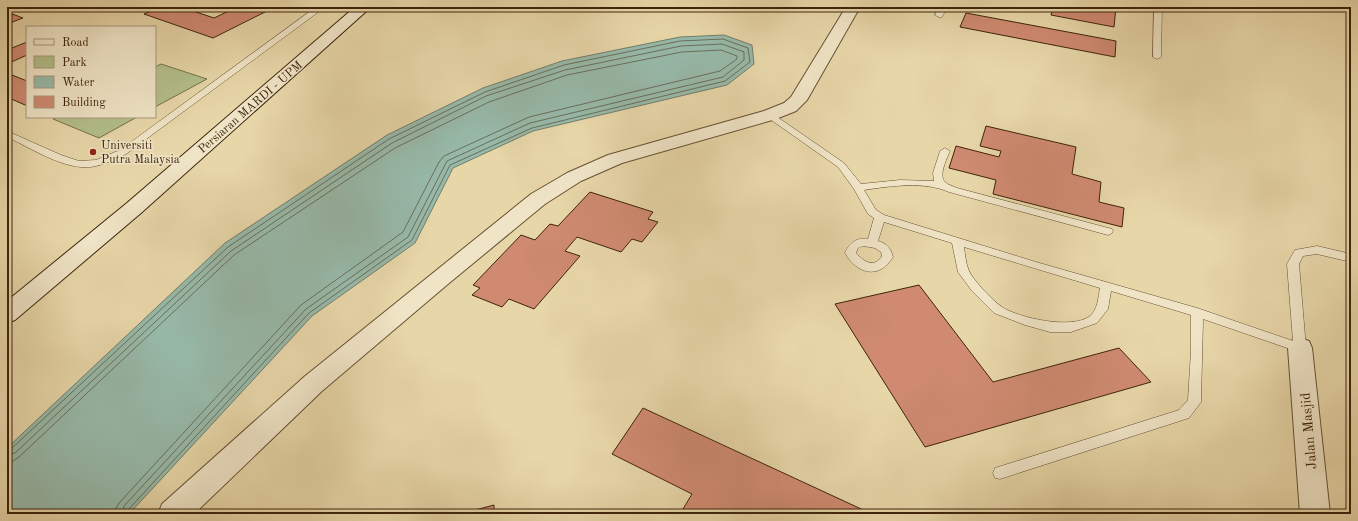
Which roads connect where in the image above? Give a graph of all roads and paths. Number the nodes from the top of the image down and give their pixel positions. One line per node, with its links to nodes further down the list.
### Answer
1 (321, 7): 9 (lane)
2 (364, 7): 20 (street, Persiaran MARDI - UPM)
3 (853, 7): 8 (street)
4 (943, 7): 6 (lane)
5 (1158, 7): 7 (lane)
6 (940, 15)
7 (1157, 57)
8 (770, 115): 12 (lane); 23 (street)
9 (7, 134)
10 (945, 151): 11 (lane)
11 (942, 185): 12 (lane); 14 (lane)
12 (858, 188): 13 (lane)
13 (880, 217): 15 (lane); 16 (lane)
14 (1108, 231)
15 (872, 242)
16 (958, 242): 18 (lane); 18 (lane)
17 (1351, 258): 21 (lane)
18 (1106, 286): 19 (lane)
19 (1197, 312): 21 (lane); 22 (lane)
20 (7, 314)
21 (1300, 348): 24 (street, Jalan Masjid)
22 (1000, 473)
23 (173, 514)
24 (1315, 514)

